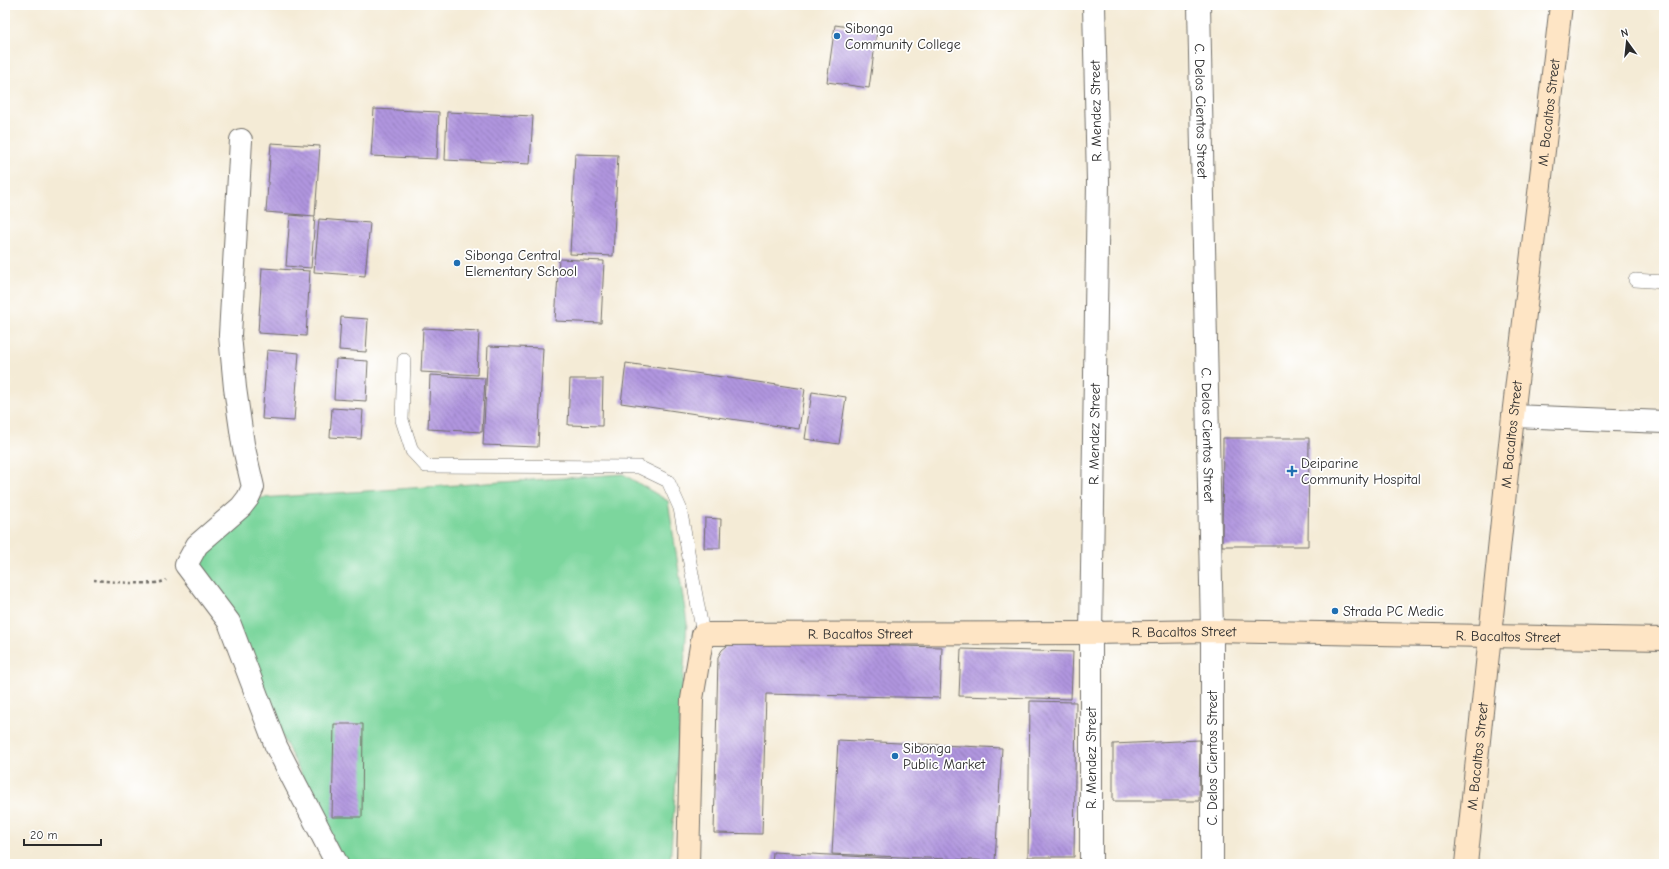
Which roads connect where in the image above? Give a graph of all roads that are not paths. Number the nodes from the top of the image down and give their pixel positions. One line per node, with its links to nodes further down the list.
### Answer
1 (1094, 5): 11 (street, R. Mendez Street)
2 (1199, 5): 10 (street, C. Delos Cientos Street)
3 (1561, 5): 8 (street, M. Bacaltos Street)
4 (241, 140): 15 (street)
5 (1636, 280): 6 (lane)
6 (1664, 282)
7 (404, 360): 12 (lane)
8 (1513, 416): 9 (street); 13 (street, M. Bacaltos Street)
9 (1664, 422)
10 (1212, 631): 11 (street, R. Bacaltos Street); 13 (street, R. Bacaltos Street); 18 (street, C. Delos Cientos Street)
11 (1091, 633): 12 (street, R. Bacaltos Street); 17 (street, R. Mendez Street)
12 (703, 634): 16 (street)
13 (1490, 636): 14 (street, R. Bacaltos Street); 19 (street, M. Bacaltos Street)
14 (1664, 639)
15 (338, 864)
16 (688, 864)
17 (1091, 864)
18 (1212, 864)
19 (1466, 864)

